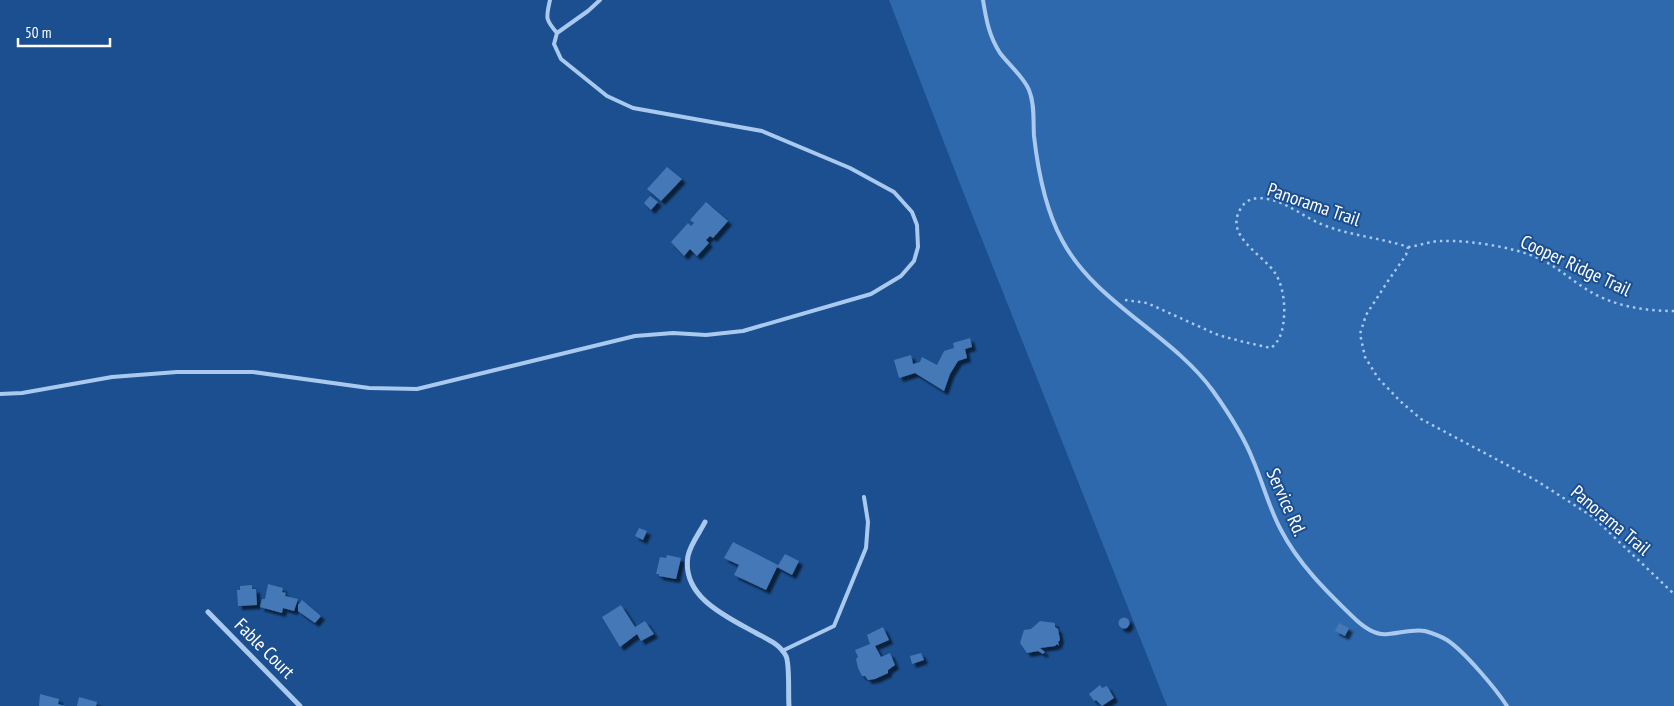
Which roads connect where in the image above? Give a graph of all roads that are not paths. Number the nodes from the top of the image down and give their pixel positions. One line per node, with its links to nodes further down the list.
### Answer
1 (550, 0): 4 (lane)
2 (600, 0): 4 (lane)
3 (983, 0): 12 (lane, Service Rd.)
4 (557, 33): 5 (lane)
5 (0, 394)
6 (864, 497): 9 (lane)
7 (705, 522): 9 (street)
8 (208, 612): 10 (street, Fable Court)
9 (782, 651): 11 (street)
10 (300, 706)
11 (789, 706)
12 (1507, 706)

